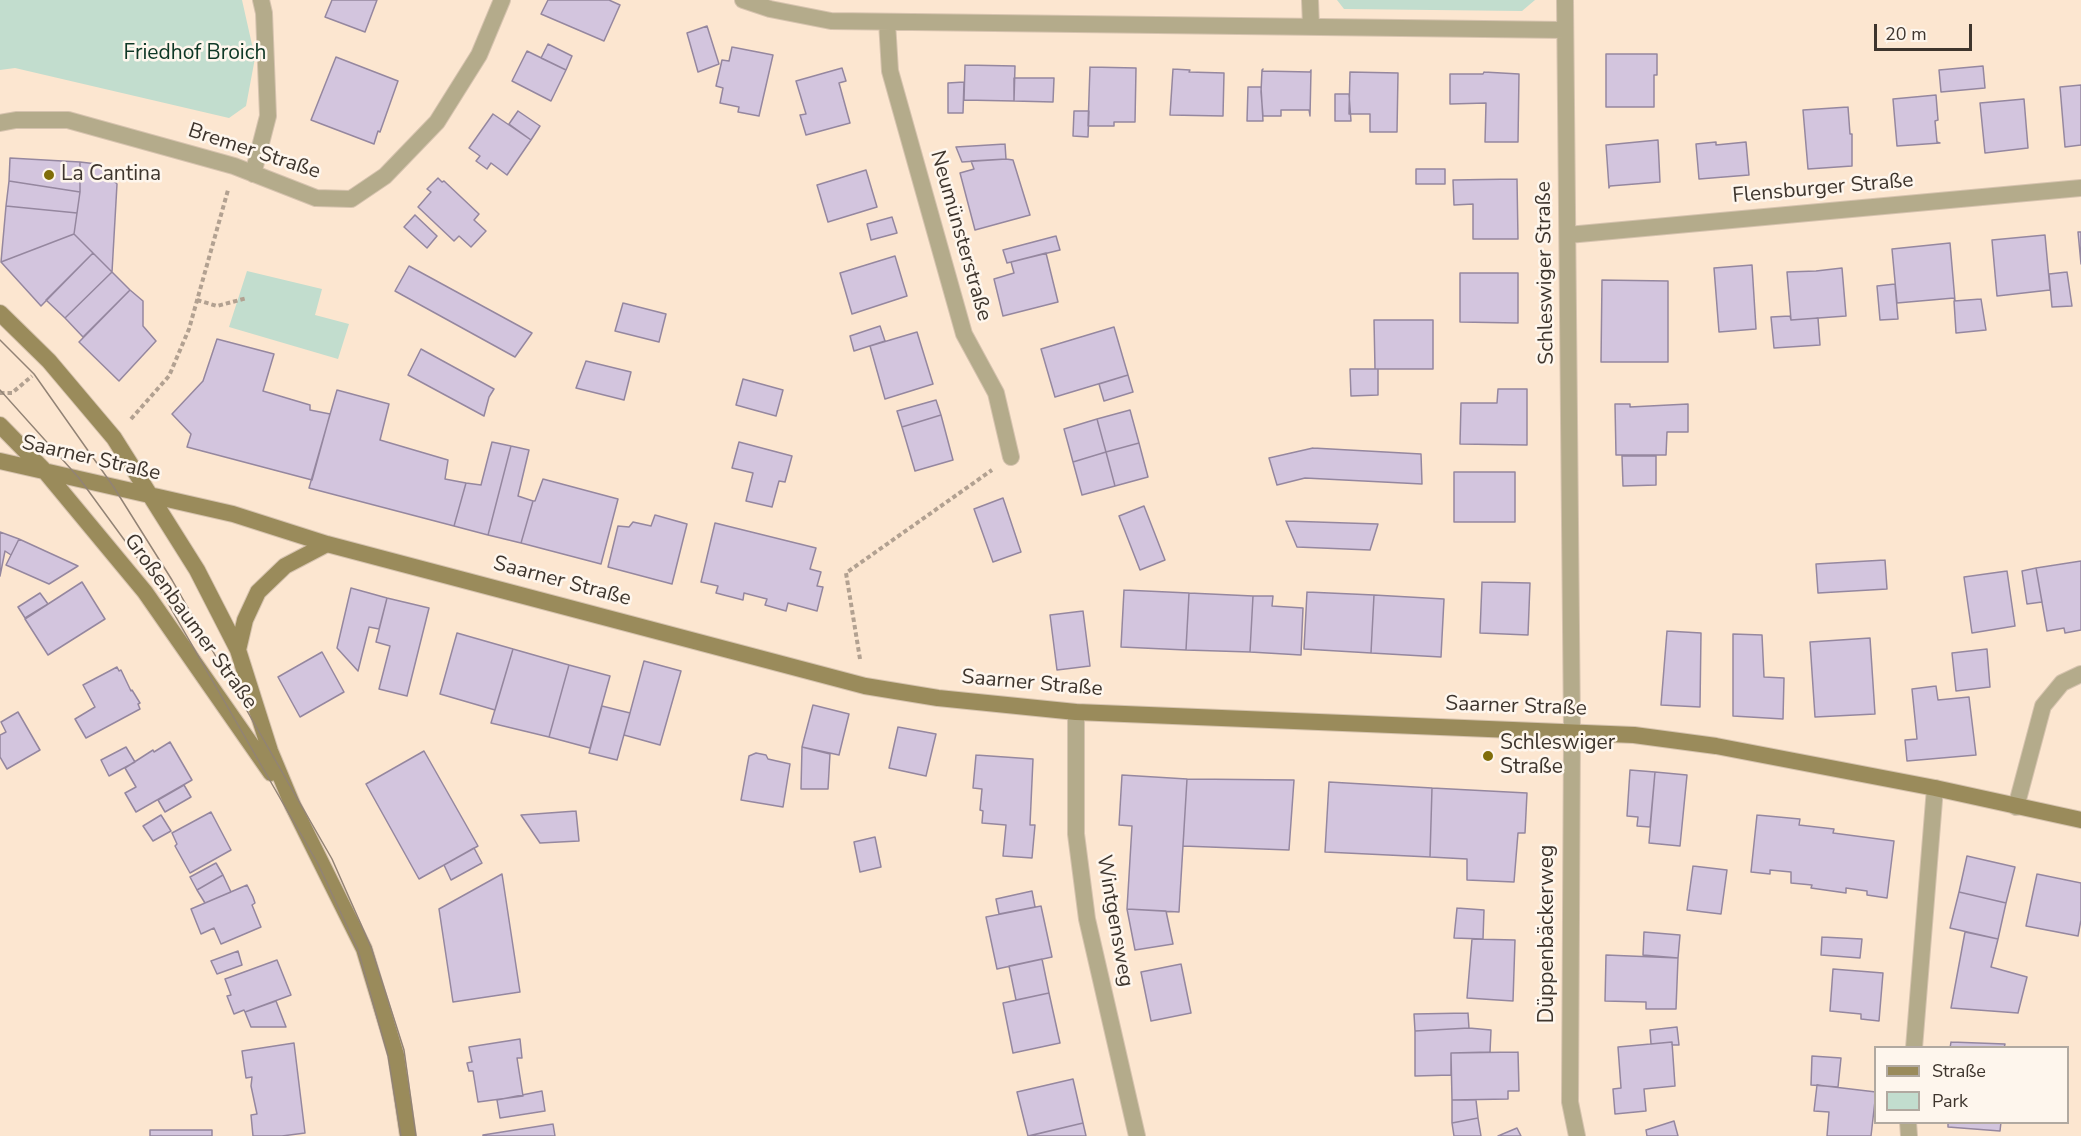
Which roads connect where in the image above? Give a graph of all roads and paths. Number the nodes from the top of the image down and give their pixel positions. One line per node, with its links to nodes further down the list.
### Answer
1 (261, 0): 11 (street)
2 (502, 0): 11 (street, Bremer Straße)
3 (743, 0): 6 (street)
4 (1310, 0): 7 (street)
5 (1565, 0): 8 (street, Schleswiger Straße)
6 (887, 21): 7 (street); 21 (street, Neumünsterstraße)
7 (1311, 26): 8 (street)
8 (1565, 30): 13 (street, Schleswiger Straße)
9 (0, 123): 10 (street, Bremer Straße)
10 (234, 166): 11 (street, Bremer Straße); 15 (path)
11 (254, 174)
12 (2081, 188): 13 (street, Flensburger Straße)
13 (1568, 236): 30 (street, Schleswiger Straße)
14 (247, 298): 15 (path)
15 (197, 300): 20 (path)
16 (0, 313): 17 (main road, Großenbaumer Straße)
17 (49, 361): 18 (path); 20 (main road, Großenbaumer Straße)
18 (0, 393)
19 (0, 425): 23 (main road, Großenbaumer Straße)
20 (114, 438): 24 (main road, Großenbaumer Straße)
21 (1011, 457): 28 (path)
22 (0, 461): 23 (main road, Saarner Straße)
23 (43, 469): 24 (main road, Saarner Straße); 32 (main road, Großenbaumer Straße)
24 (152, 496): 25 (main road, Saarner Straße); 26 (main road, Großenbaumer Straße)
25 (327, 544): 26 (main road); 28 (main road, Saarner Straße)
26 (238, 650): 32 (main road, Großenbaumer Straße)
27 (2081, 674): 33 (street)
28 (865, 686): 29 (main road, Saarner Straße)
29 (1076, 712): 30 (main road, Saarner Straße); 37 (street, Wintgensweg)
30 (1572, 731): 31 (main road, Saarner Straße); 38 (street, Düppenbäckerweg)
31 (1935, 788): 33 (main road, Saarner Straße); 35 (street)
32 (293, 806): 36 (main road, Großenbaumer Straße)
33 (2016, 807): 34 (main road, Saarner Straße)
34 (2081, 820)
35 (1914, 1046)
36 (408, 1136)
37 (1137, 1136)
38 (1577, 1136)

